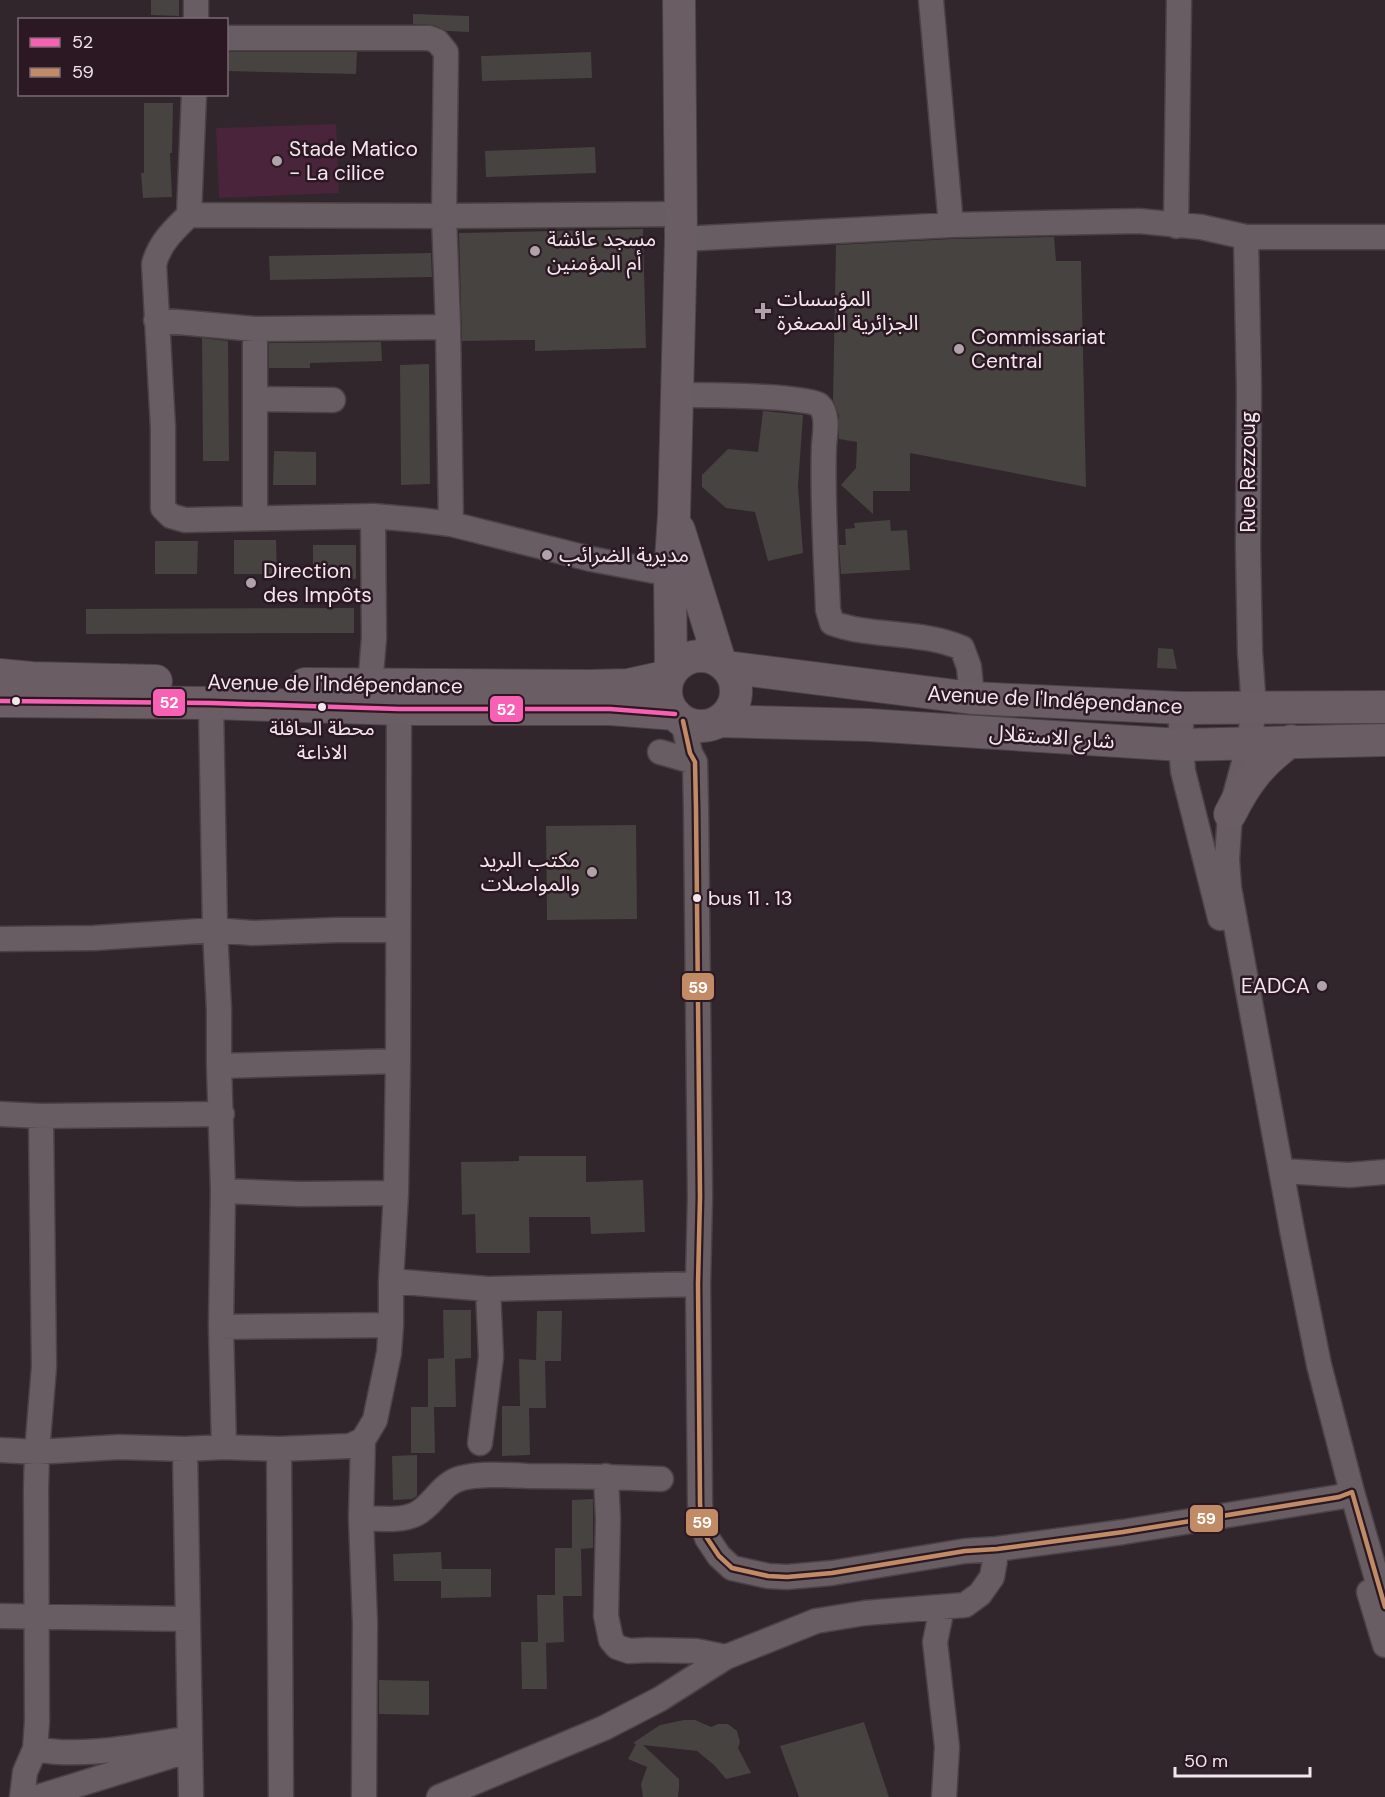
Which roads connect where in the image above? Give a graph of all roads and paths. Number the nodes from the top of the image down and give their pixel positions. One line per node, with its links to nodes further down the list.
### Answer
1 (196, 0): 5 (street)
2 (679, 0): 11 (main road)
3 (931, 0): 10 (street)
4 (1179, 0): 12 (street)
5 (196, 18)
6 (228, 38): 9 (street)
7 (194, 96): 8 (street)
8 (189, 215): 9 (street); 15 (street)
9 (444, 216): 11 (street); 16 (street)
10 (951, 225): 11 (street); 12 (street)
11 (681, 226): 18 (main road)
12 (1176, 226): 13 (street)
13 (1246, 237): 14 (street); 35 (street, Rue Rezzoug)
14 (1385, 237)
15 (156, 320): 17 (street); 23 (street)
16 (448, 327): 17 (street); 24 (street)
17 (255, 329): 19 (street)
18 (678, 395): 21 (main road); 30 (street)
19 (256, 399): 20 (street); 23 (street)
20 (333, 400)
21 (674, 514): 25 (main road); 26 (main road)
22 (373, 516): 23 (street); 24 (street); 29 (street)
23 (255, 518)
24 (451, 524): 25 (street)
25 (670, 574): 27 (main road)
26 (723, 665): 27 (main road); 30 (main road, Avenue de l'Indépendance); 37 (main road)
27 (670, 674): 29 (main road, Avenue de l'Indépendance); 37 (main road)
28 (0, 675): 29 (main road, Avenue de l'Indépendance)
29 (370, 686)
30 (972, 698): 34 (main road, Avenue de l'Indépendance)
31 (0, 701): 32 (main road, Avenue de l'Indépendance)
32 (211, 703): 36 (main road, Avenue de l'Indépendance); 45 (street)
33 (1385, 707): 35 (main road, Avenue de l'Indépendance)
34 (1181, 708): 35 (main road, Avenue de l'Indépendance); 41 (street)
35 (1254, 708): 40 (street, Rue Rezzoug)
36 (399, 709): 37 (main road, Avenue de l'Indépendance); 46 (street)
37 (697, 720): 41 (main road, شارع الاستقلال); 43 (street)
38 (1385, 740): 39 (main road, شارع الاستقلال)
39 (1291, 741): 40 (main road, شارع الاستقلال); 44 (main road)
40 (1249, 744): 41 (main road, شارع الاستقلال); 44 (street, Rue Rezzoug)
41 (1181, 745): 71 (street)
42 (660, 752): 43 (street)
43 (695, 762): 58 (street)
44 (1230, 814): 53 (street, Rue Rezzoug)
45 (214, 930): 46 (street); 47 (street); 49 (street)
46 (398, 930): 48 (street)
47 (0, 939)
48 (398, 1061): 49 (street); 56 (street)
49 (219, 1066): 51 (street)
50 (0, 1114): 52 (street)
51 (222, 1114): 52 (street); 55 (street)
52 (41, 1116): 68 (street)
53 (1282, 1171): 54 (street); 71 (street, Rue Rezzoug)
54 (1385, 1172)
55 (223, 1191): 56 (street); 61 (street)
56 (396, 1193): 57 (street)
57 (391, 1281): 59 (street); 60 (street)
58 (699, 1284): 59 (street); 73 (street)
59 (488, 1289): 63 (street)
60 (391, 1325): 61 (street); 62 (street)
61 (221, 1327): 64 (street)
62 (363, 1440): 66 (street); 72 (street)
63 (480, 1443)
64 (224, 1447): 65 (street); 66 (street)
65 (185, 1449): 68 (street); 78 (street)
66 (279, 1449): 86 (street)
67 (0, 1450): 68 (street)
68 (37, 1452): 77 (street)
69 (606, 1476): 70 (street); 72 (street); 80 (street)
70 (661, 1479)
71 (1346, 1495): 73 (street); 74 (street); 79 (street)
72 (361, 1518): 87 (street)
73 (997, 1549): 75 (street)
74 (1385, 1606)
75 (942, 1608): 80 (street); 89 (street)
76 (0, 1616): 77 (street)
77 (36, 1616): 78 (street); 82 (street)
78 (187, 1619): 81 (street)
79 (1385, 1645)
80 (726, 1657): 88 (street)
81 (190, 1744): 82 (street); 84 (street); 85 (street)
82 (35, 1749): 83 (street)
83 (22, 1797)
84 (38, 1797)
85 (191, 1797)
86 (281, 1797)
87 (364, 1797)
88 (439, 1797)
89 (944, 1797)

